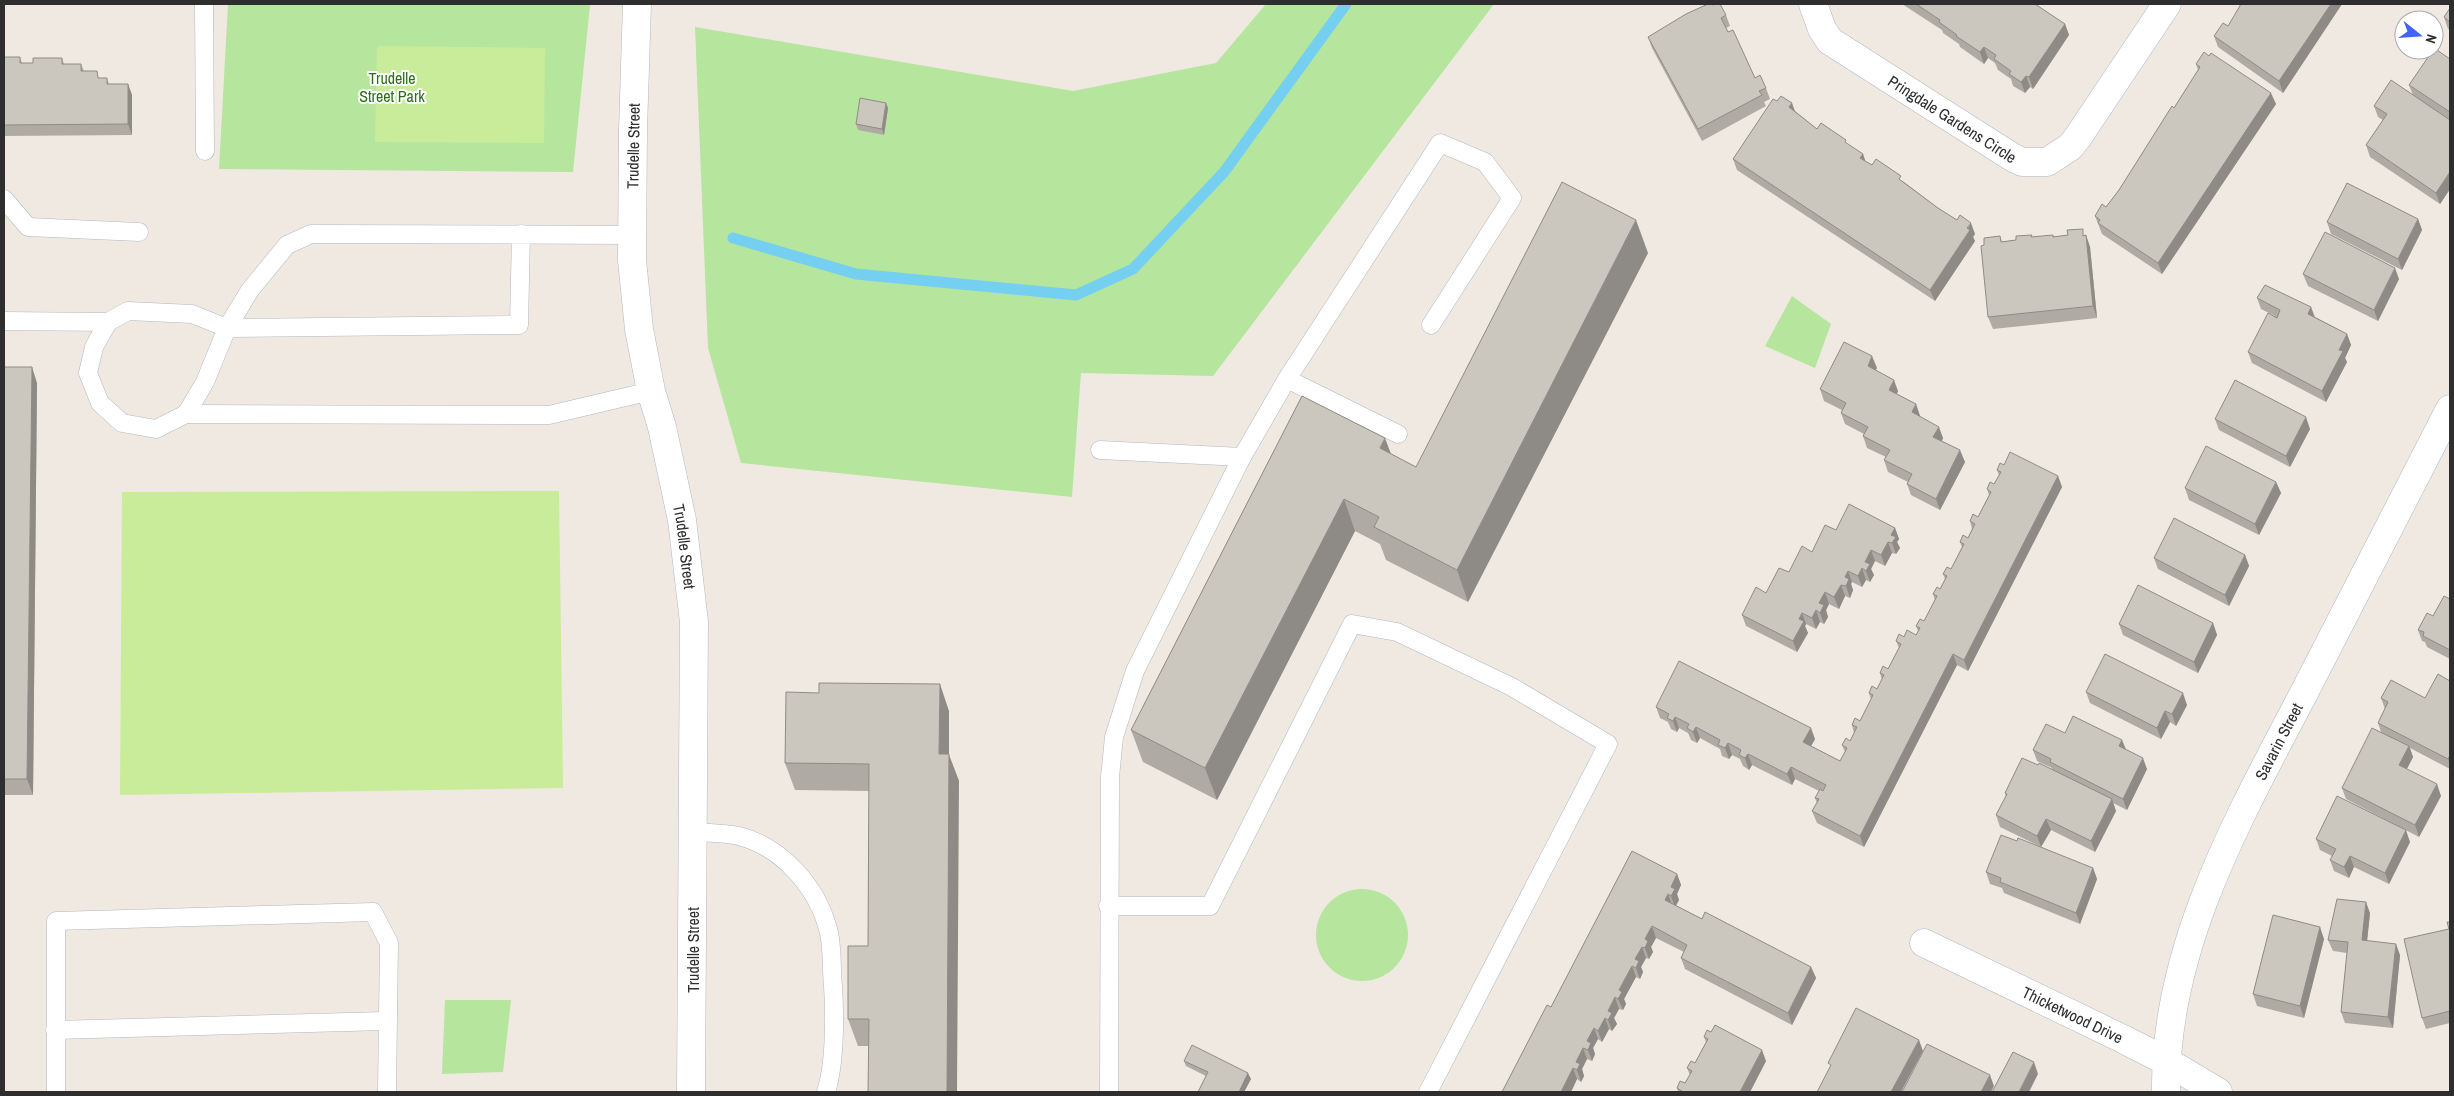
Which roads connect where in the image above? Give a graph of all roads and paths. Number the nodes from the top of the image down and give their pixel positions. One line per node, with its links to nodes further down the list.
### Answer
1 (204, 4): 5 (lane)
2 (637, 4): 9 (street, Trudelle Street)
3 (1813, 4): 4 (street, Pringdale Gardens Circle)
4 (2167, 4)
5 (205, 151)
6 (4, 199): 7 (lane)
7 (139, 232)
8 (521, 234): 9 (lane); 13 (lane); 13 (lane)
9 (632, 235): 15 (street, Trudelle Street)
10 (4, 320): 11 (lane)
11 (108, 322): 13 (lane); 17 (lane)
12 (1431, 325): 14 (lane)
13 (227, 328): 17 (lane)
14 (1286, 379): 18 (lane); 20 (lane)
15 (651, 391): 17 (lane); 21 (street, Trudelle Street)
16 (2450, 409): 26 (street, Savarin Street)
17 (186, 414)
18 (1398, 434)
19 (1100, 450): 20 (lane)
20 (1242, 457): 22 (lane)
21 (694, 832): 29 (street, Trudelle Street); 30 (lane)
22 (1108, 906): 31 (lane); 32 (lane)
23 (1924, 943): 26 (street, Thicketwood Drive)
24 (386, 1021): 25 (lane); 25 (lane); 28 (lane)
25 (55, 1030): 27 (lane)
26 (2166, 1061): 33 (street, Savarin Street); 34 (street, Thicketwood Drive)
27 (56, 1092)
28 (387, 1092)
29 (691, 1092)
30 (826, 1092)
31 (1109, 1092)
32 (1428, 1092)
33 (2166, 1092)
34 (2218, 1092)

